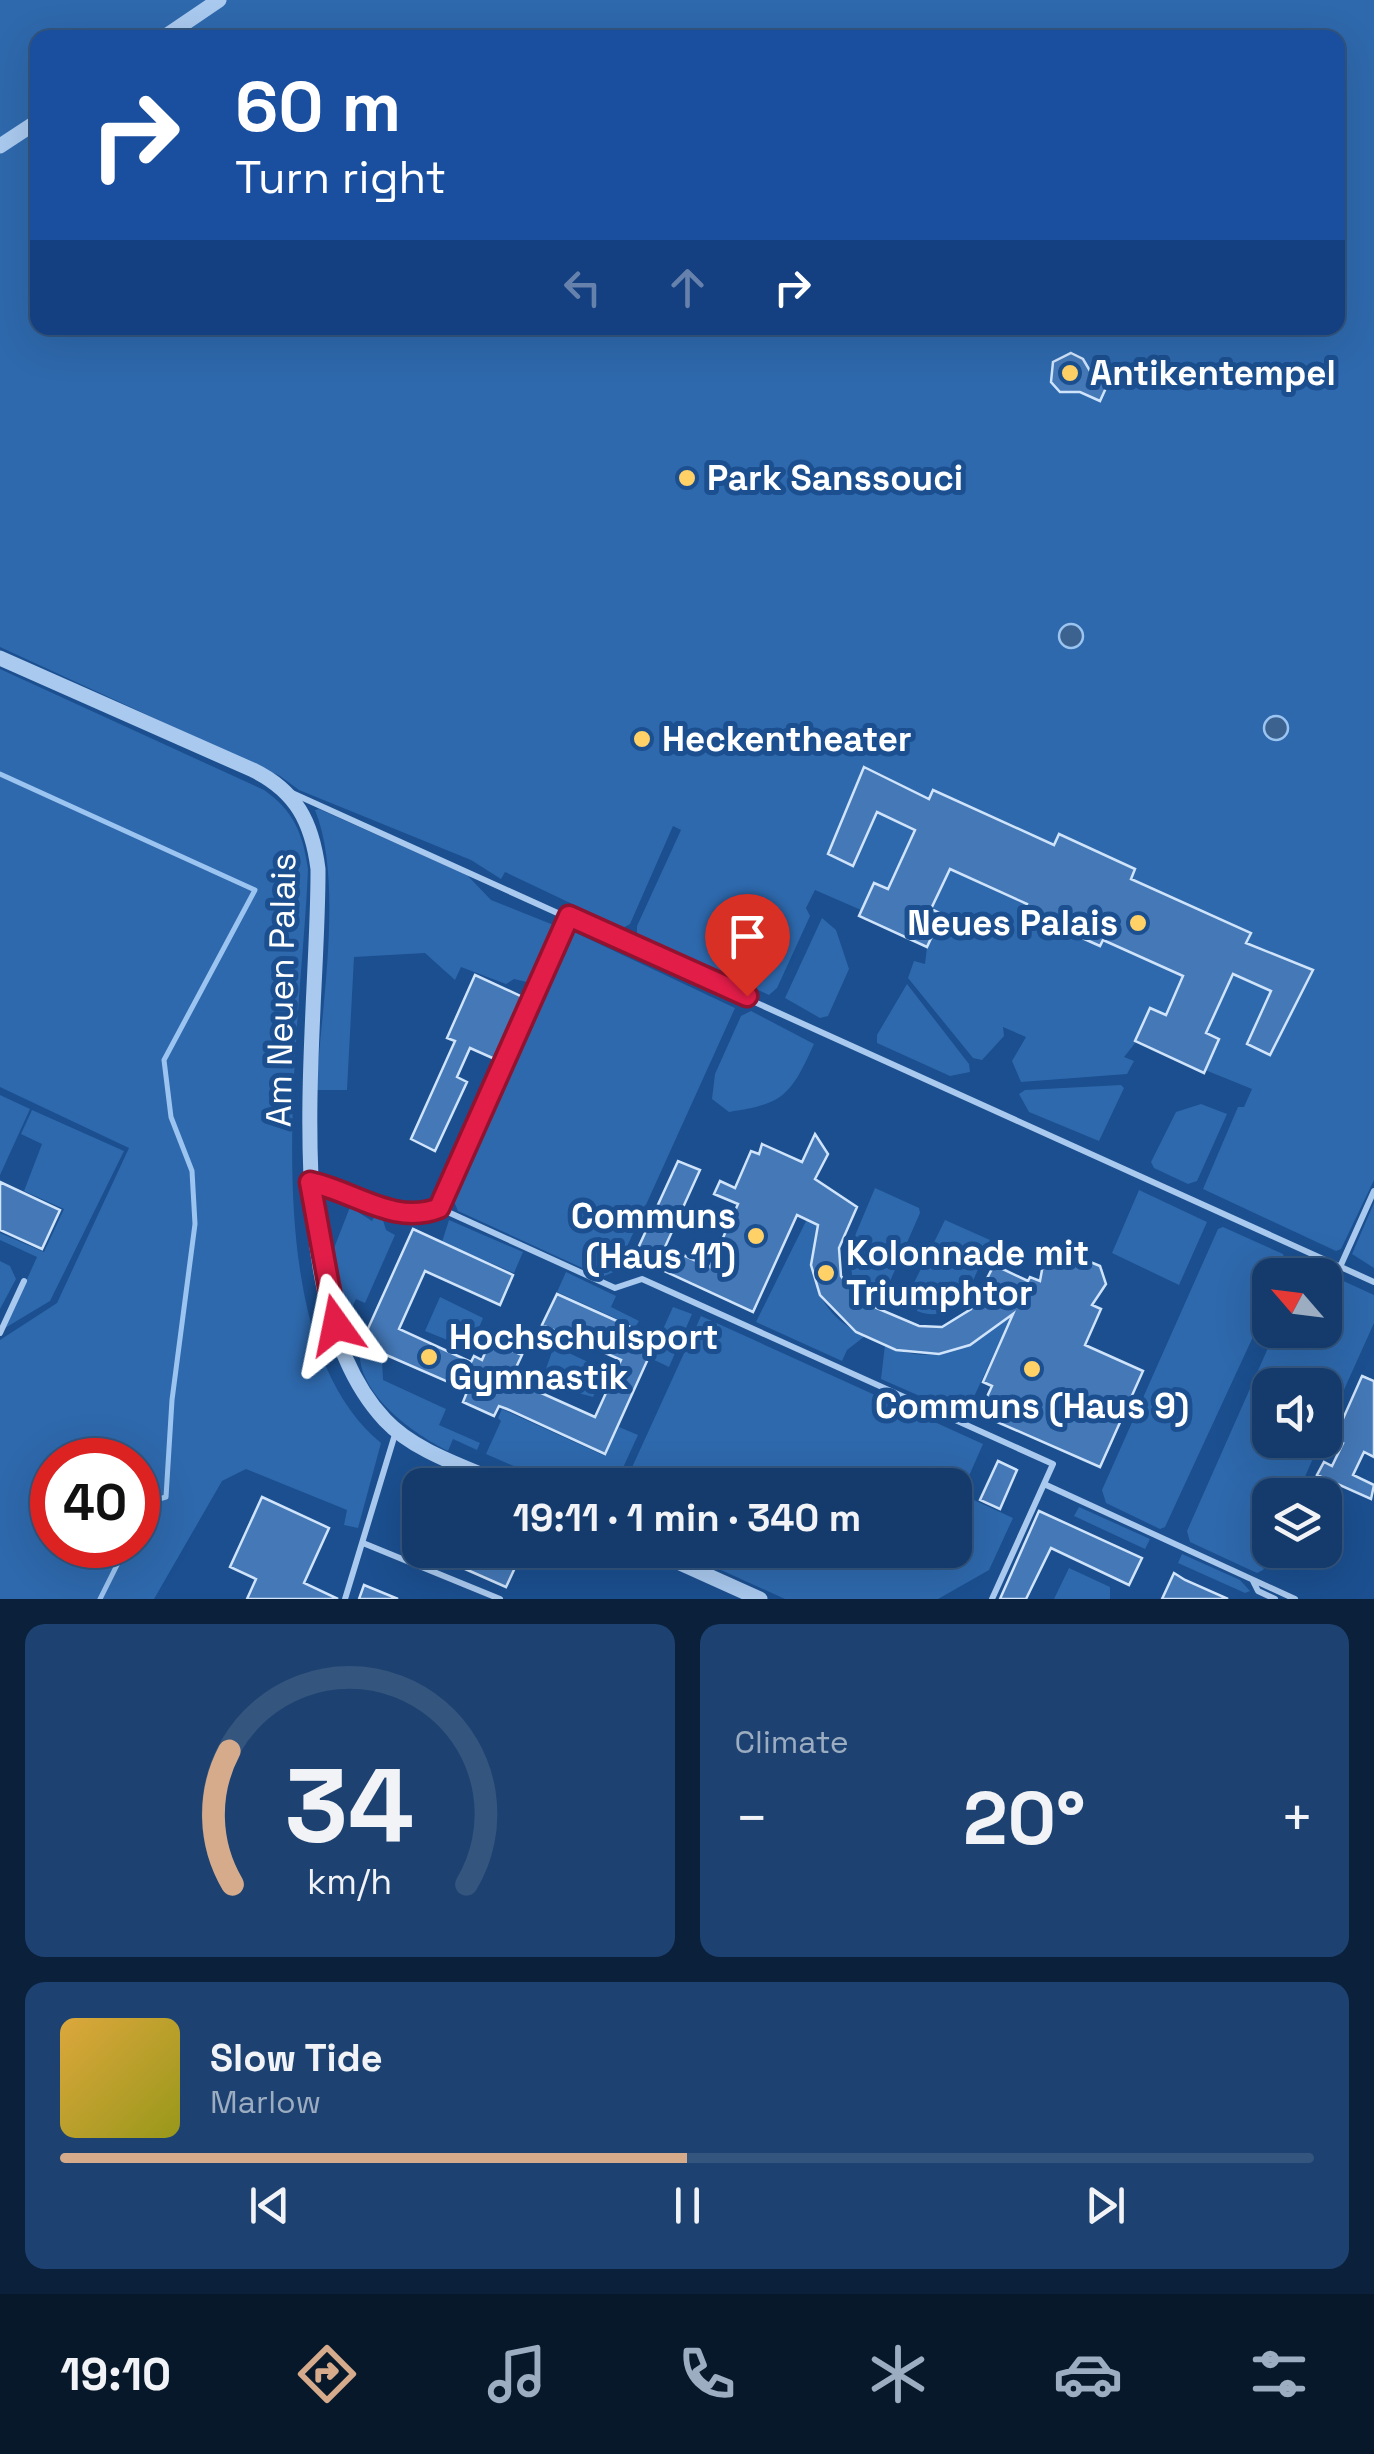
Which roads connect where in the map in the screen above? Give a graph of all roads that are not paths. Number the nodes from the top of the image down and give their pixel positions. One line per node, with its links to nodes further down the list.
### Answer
1 (219, 0): 2 (street)
2 (201, 7): 3 (street)
3 (173, 30)
4 (30, 126): 5 (street)
5 (0, 146)
6 (0, 658): 7 (street)
7 (290, 793): 8 (lane); 9 (street, Am Neuen Palais)
8 (569, 916): 11 (lane); 12 (lane)
9 (310, 1182): 11 (lane); 18 (street, Am Neuen Palais)
10 (1374, 1191): 13 (lane)
11 (439, 1208): 20 (lane)
12 (1320, 1258)
13 (1342, 1263)
14 (1342, 1268): 16 (lane)
15 (24, 1281): 17 (lane)
16 (1374, 1282)
17 (0, 1332)
18 (396, 1430): 19 (street, Am Neuen Palais); 21 (lane)
19 (468, 1468)
20 (1044, 1484): 23 (lane); 27 (lane)
21 (362, 1544): 24 (lane); 25 (lane)
22 (690, 1568): 26 (street)
23 (1252, 1580): 28 (lane); 29 (lane)
24 (345, 1599)
25 (500, 1599)
26 (760, 1599)
27 (992, 1599)
28 (1275, 1599)
29 (1293, 1599)

